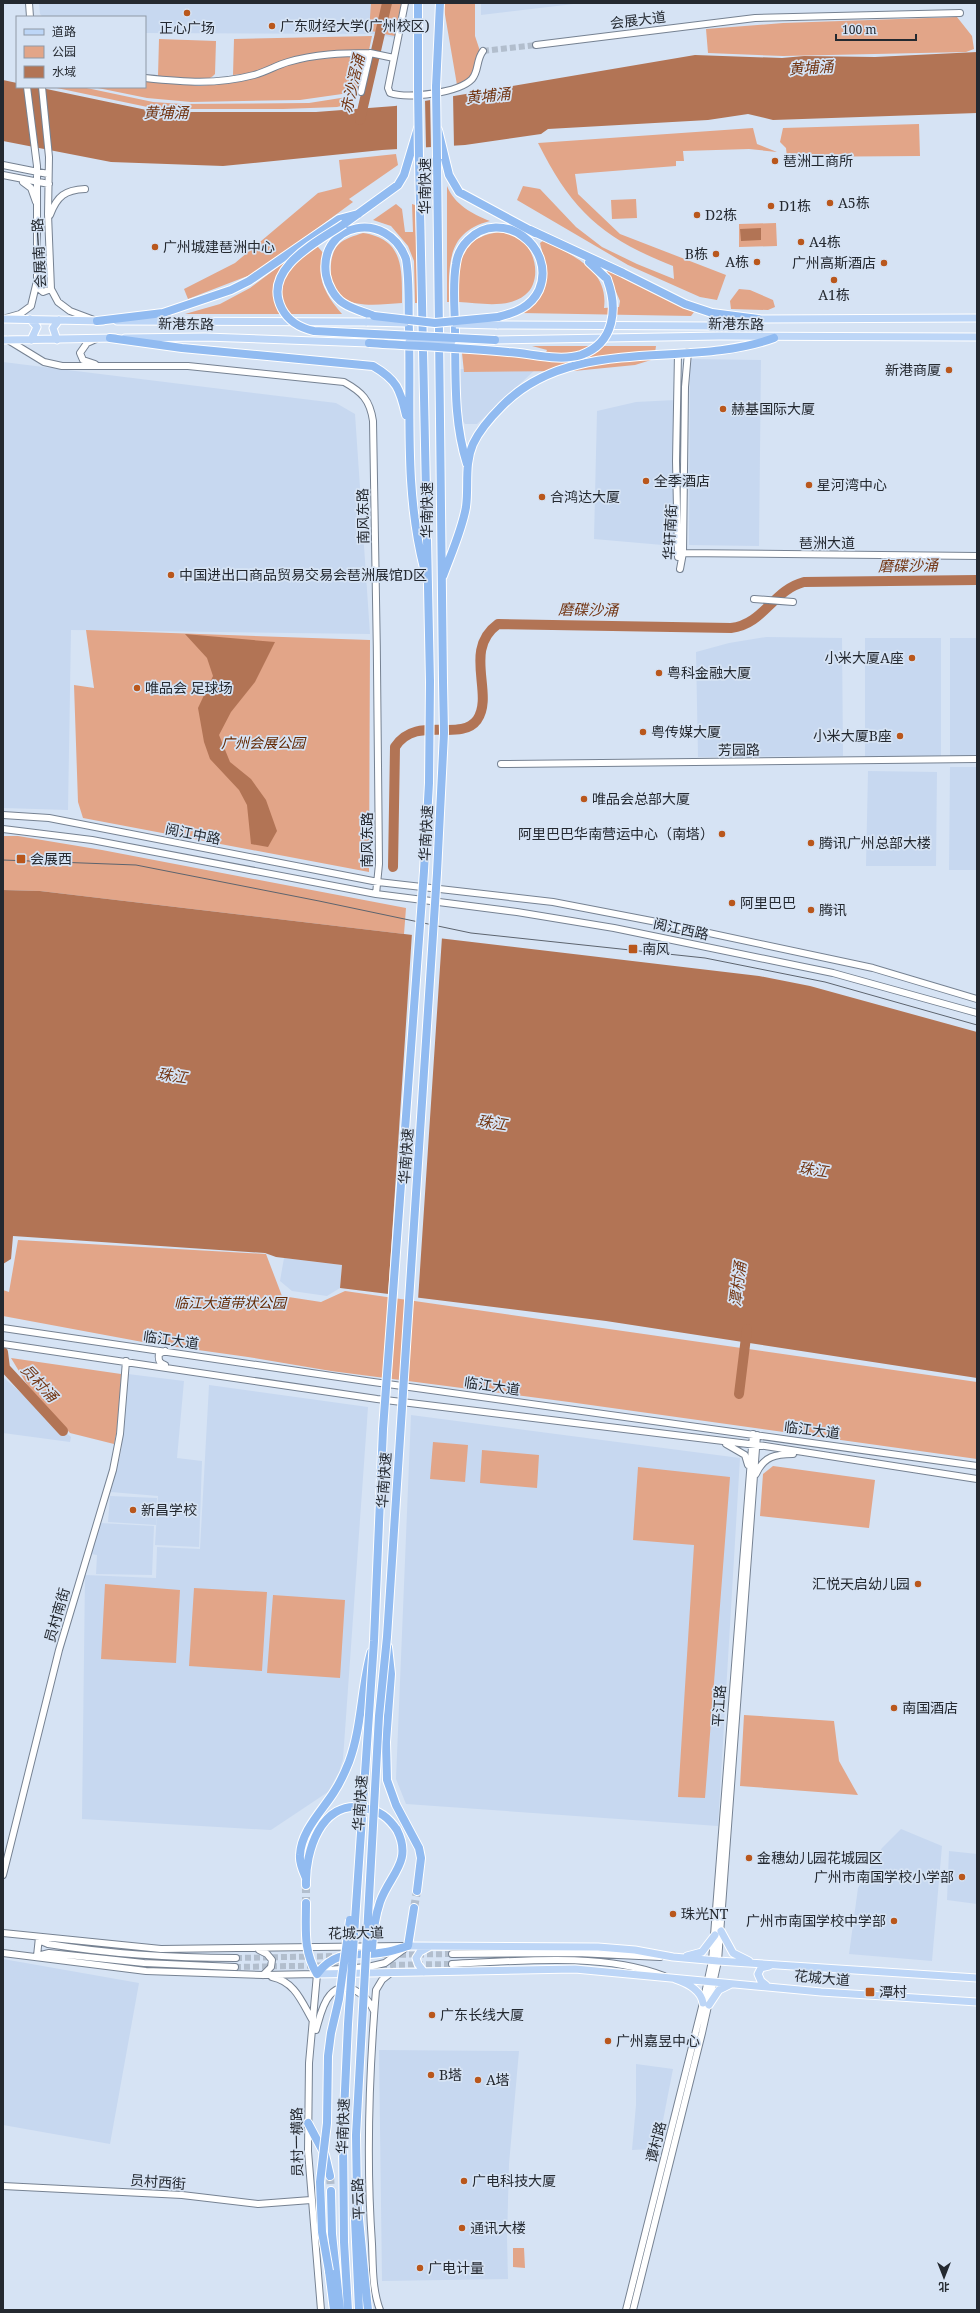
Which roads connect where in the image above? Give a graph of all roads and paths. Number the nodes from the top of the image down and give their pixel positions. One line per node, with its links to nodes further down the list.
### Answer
1 (29, 3): 6 (street)
2 (405, 3): 10 (street)
3 (418, 3): 15 (highway, 华南快速, bridge)
4 (440, 3): 16 (highway, 华南快速, bridge)
5 (960, 13): 7 (street, 会展大道)
6 (30, 16)
7 (536, 45)
8 (483, 51): 10 (street)
9 (370, 54): 10 (street); 11 (street); 14 (street)
10 (394, 58)
11 (146, 78)
12 (27, 88): 18 (street, 会展南一路)
13 (42, 88): 19 (street, 会展南一路)
14 (361, 92)
15 (419, 124): 26 (highway, bridge); 55 (highway, 华南快速, bridge)
16 (441, 158): 28 (highway); 56 (highway, 华南快速)
17 (3, 164): 18 (street)
18 (37, 173): 19 (street); 22 (street, 会展南一路)
19 (48, 174): 23 (street, 会展南一路)
20 (3, 175): 21 (street)
21 (16, 178): 22 (street); 25 (street)
22 (38, 183): 23 (street); 25 (street, 会展南一路)
23 (49, 184): 27 (street, 会展南一路)
24 (85, 189): 27 (street)
25 (38, 208): 29 (street, 会展南一路)
26 (358, 214): 36 (highway); 46 (highway, bridge)
27 (49, 219): 30 (street, 会展南一路)
28 (530, 230): 34 (highway); 47 (highway, bridge)
29 (36, 286): 30 (street); 32 (street, 会展南一路)
30 (51, 289): 36 (street, 会展南一路)
31 (977, 318): 34 (main road, 新港东路)
32 (3, 319): 33 (main road, 新港东路)
33 (29, 319): 35 (main road, 新港东路); 44 (main road)
34 (758, 319): 37 (main road, 新港东路)
35 (59, 320): 36 (main road, 新港东路); 45 (main road)
36 (97, 321): 38 (main road, 新港东路, bridge)
37 (498, 321): 38 (highway, bridge); 52 (highway)
38 (435, 323): 51 (highway, bridge)
39 (977, 337): 41 (main road, 新港东路)
40 (110, 338): 42 (main road, 新港东路); 47 (main road, 新港东路); 51 (highway)
41 (774, 338): 46 (main road, 新港东路); 48 (highway)
42 (97, 339): 45 (main road, 新港东路); 50 (street)
43 (5, 340): 44 (main road, 新港东路); 50 (street)
44 (31, 340): 45 (main road, 新港东路)
45 (57, 340)
46 (494, 340): 47 (main road, 新港东路, bridge)
47 (369, 343)
48 (688, 352): 49 (highway); 53 (street, 华轩南街)
49 (678, 353): 52 (highway); 53 (street, 华轩南街)
50 (112, 367): 63 (street, 南风东路)
51 (409, 430): 55 (highway)
52 (467, 464): 56 (highway)
53 (681, 553): 54 (street, 琶洲大道)
54 (977, 556)
55 (427, 582): 82 (highway, 华南快速, bridge)
56 (441, 582): 81 (highway, 华南快速, bridge)
57 (754, 599): 58 (street)
58 (793, 602)
59 (977, 759): 60 (street, 芳园路)
60 (501, 764)
61 (3, 815): 63 (street, 阅江中路)
62 (3, 829): 64 (street, 阅江中路)
63 (378, 882): 64 (street, 南风东路); 65 (street, 阅江西路)
64 (376, 894): 66 (street, 阅江西路)
65 (977, 999)
66 (977, 1013)
67 (3, 1328): 69 (street, 临江大道)
68 (3, 1344): 70 (street, 临江大道)
69 (167, 1351): 71 (street); 72 (street, 临江大道)
70 (126, 1361): 71 (street, 临江大道); 84 (street, 员村南街)
71 (167, 1367): 73 (street, 临江大道)
72 (755, 1435): 74 (street, 平江路); 75 (street, 临江大道)
73 (720, 1441): 74 (street, 临江大道); 79 (street)
74 (754, 1445): 76 (street, 临江大道); 79 (street, 平江路)
75 (836, 1445): 77 (street); 78 (street, 临江大道)
76 (806, 1453): 77 (street, 临江大道); 79 (street)
77 (834, 1457): 80 (street, 临江大道)
78 (977, 1466)
79 (752, 1478): 89 (street, 平江路)
80 (977, 1479)
81 (387, 1636): 85 (highway, bridge); 113 (highway, 华南快速, bridge)
82 (374, 1641): 83 (highway, 华南快速, bridge); 113 (highway, bridge)
83 (359, 1868): 126 (highway, bridge); 128 (highway, 华南快速, bridge)
84 (3, 1875)
85 (417, 1891)
86 (306, 1903): 93 (highway)
87 (414, 1908): 91 (highway)
88 (3, 1933): 90 (street, 花城大道)
89 (718, 1933): 98 (main road); 100 (street, 平江路); 102 (main road)
90 (39, 1937): 94 (street, 花城大道); 97 (street); 99 (street, 花城大道)
91 (408, 1946): 92 (main road, 花城大道); 93 (street, 花城大道); 106 (street); 106 (highway)
92 (431, 1946): 98 (main road, 花城大道); 105 (main road)
93 (306, 1947): 94 (street, 花城大道); 106 (highway)
94 (257, 1949): 107 (street)
95 (3, 1953): 97 (street, 花城大道)
96 (452, 1954): 98 (street, 花城大道)
97 (37, 1956): 103 (street, 花城大道); 107 (street, 花城大道)
98 (673, 1957): 100 (main road, 花城大道)
99 (236, 1958)
100 (715, 1961): 102 (main road, 花城大道); 110 (street, 平江路)
101 (452, 1964): 108 (street, 花城大道)
102 (773, 1965): 109 (main road, 花城大道); 112 (main road)
103 (236, 1967)
104 (392, 1972): 105 (main road, 花城大道); 106 (main road, 花城大道); 116 (street, 平云路)
105 (424, 1972): 108 (main road, 花城大道)
106 (317, 1974): 107 (street, 花城大道); 117 (street, 员村一横路)
107 (263, 1975): 117 (street)
108 (666, 1976): 110 (main road, 花城大道); 115 (main road)
109 (977, 1978)
110 (711, 1980): 111 (main road, 花城大道); 115 (street, 谭村路)
111 (737, 1983): 112 (main road, 花城大道); 115 (main road)
112 (770, 1986): 114 (main road, 花城大道)
113 (363, 1990): 120 (highway, 华南快速, bridge)
114 (977, 2002)
115 (706, 2004): 132 (street, 谭村路); 133 (street, 谭村路)
116 (374, 2012): 118 (street); 131 (street, 平云路)
117 (314, 2023): 118 (street, 员村一横路)
118 (312, 2044): 119 (street, 员村一横路)
119 (308, 2123): 121 (highway); 124 (street, 员村一横路)
120 (356, 2135): 129 (highway, 华南快速); 130 (highway)
121 (330, 2176)
122 (3, 2186): 124 (street, 员村西街)
123 (330, 2191): 127 (highway)
124 (311, 2200): 125 (street, 员村一横路)
125 (321, 2310)
126 (334, 2310)
127 (340, 2310)
128 (348, 2310)
129 (359, 2310)
130 (368, 2310)
131 (380, 2310)
132 (626, 2310)
133 (633, 2310)

